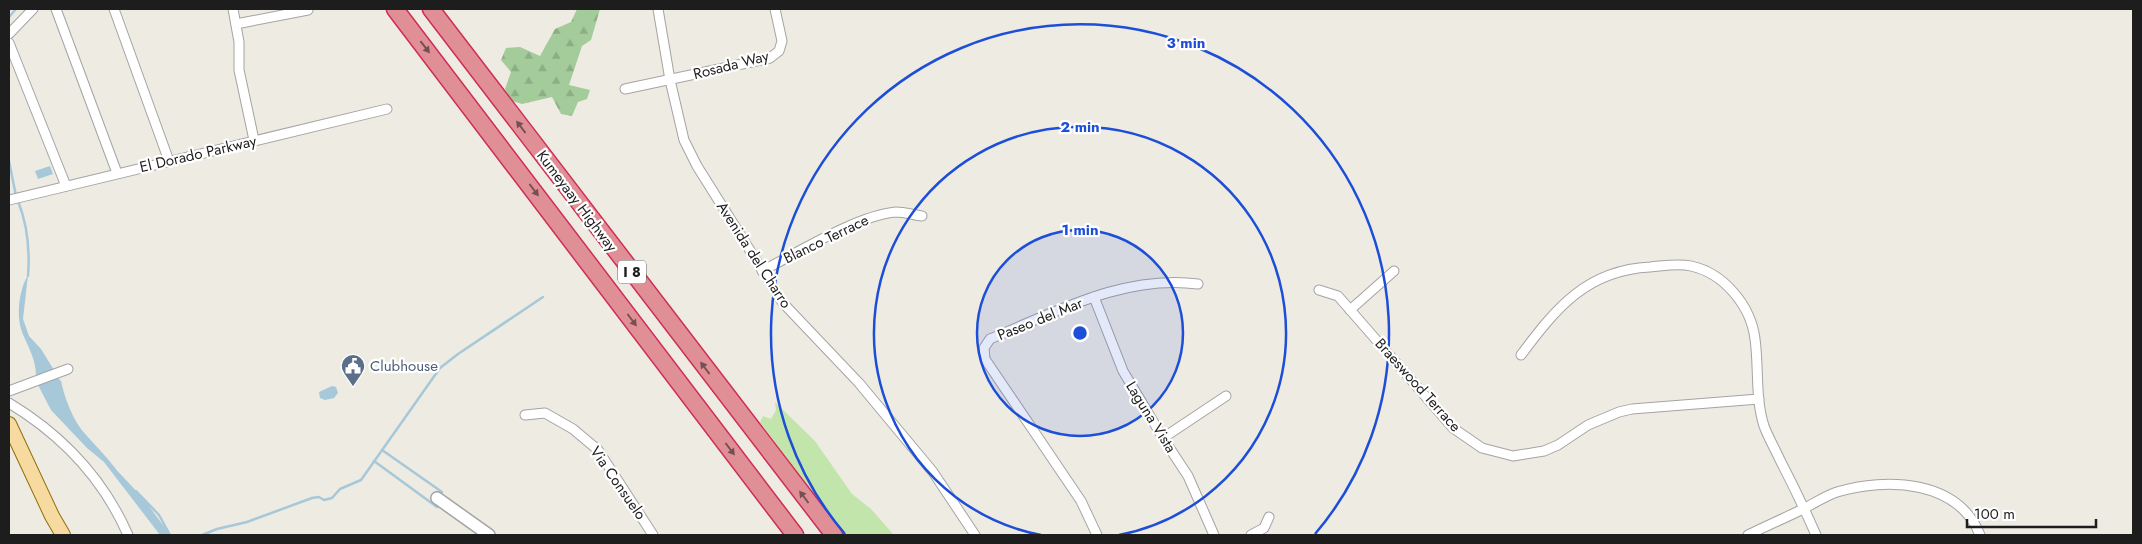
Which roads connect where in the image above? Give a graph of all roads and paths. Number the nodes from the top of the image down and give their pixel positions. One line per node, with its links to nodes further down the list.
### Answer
1 (33, 9): 11 (street)
2 (56, 9): 18 (street)
3 (114, 9): 17 (street)
4 (233, 9): 10 (street)
5 (395, 9): 45 (highway, Kumeyaay Highway / I 8, one-way to 45)
6 (431, 9): 46 (highway, Kumeyaay Highway / I 8, one-way to 6)
7 (658, 9): 13 (street, Avenida del Charro)
8 (775, 9): 13 (street, Rosada Way)
9 (308, 10): 10 (street)
10 (236, 24): 16 (street)
11 (9, 34)
12 (9, 43): 19 (street)
13 (670, 80): 14 (street, Rosada Way); 22 (street, Avenida del Charro)
14 (625, 89)
15 (387, 108): 16 (street, El Dorado Parkway)
16 (254, 140): 17 (street, El Dorado Parkway)
17 (169, 161): 18 (street, El Dorado Parkway)
18 (117, 173): 19 (street, El Dorado Parkway)
19 (66, 186): 20 (street, El Dorado Parkway)
20 (9, 200)
21 (922, 216): 22 (street, Blanco Terrace)
22 (762, 271): 47 (street, Avenida del Charro)
23 (1394, 271): 27 (street)
24 (1198, 284): 26 (street, Paseo del Mar)
25 (1319, 290): 27 (street, Braeswood Terrace)
26 (1094, 297): 36 (street, Laguna Vista); 48 (street, Paseo del Mar)
27 (1350, 310): 32 (street, Braeswood Terrace)
28 (1521, 355): 32 (street)
29 (68, 369): 30 (street)
30 (9, 391)
31 (1226, 396): 36 (street)
32 (1759, 399): 38 (street)
33 (9, 403): 42 (street)
34 (526, 414): 44 (street, Via Consuelo)
35 (9, 424): 41 (main road)
36 (1163, 438): 49 (street, Laguna Vista)
37 (438, 498): 40 (street)
38 (1804, 508): 51 (street); 52 (street); 53 (street)
39 (1269, 517): 50 (street)
40 (476, 532): 43 (street)
41 (63, 535)
42 (128, 535)
43 (489, 535)
44 (653, 535)
45 (795, 535)
46 (834, 535)
47 (975, 535)
48 (1097, 535)
49 (1214, 535)
50 (1251, 535)
51 (1748, 535)
52 (1816, 535)
53 (1980, 535)

